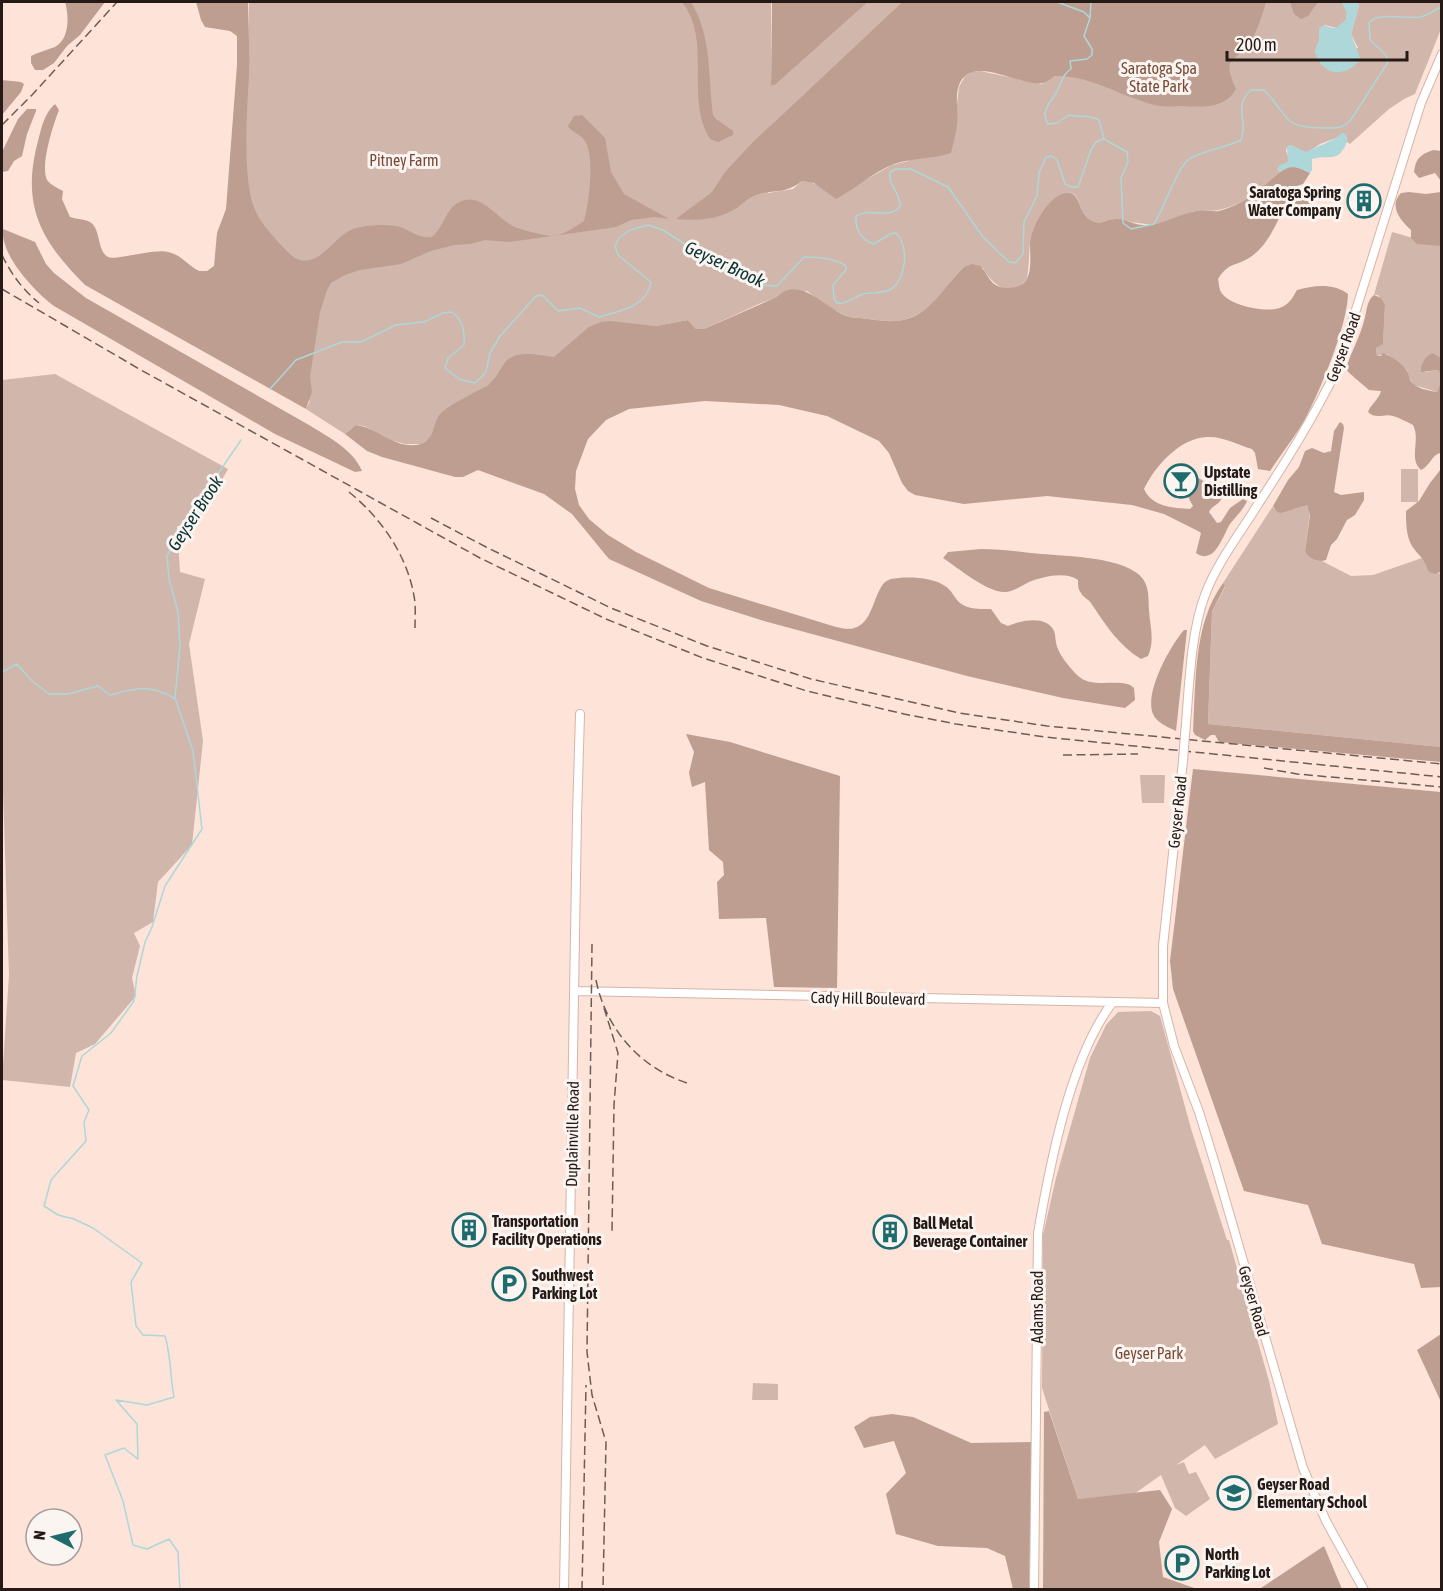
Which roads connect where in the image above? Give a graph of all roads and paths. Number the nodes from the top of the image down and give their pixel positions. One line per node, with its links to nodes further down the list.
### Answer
1 (1442, 54): 5 (street, Geyser Road, bridge)
2 (580, 714): 3 (street, Duplainville Road)
3 (574, 992): 4 (street, Cady Hill Boulevard); 6 (street, Duplainville Road)
4 (1112, 1003): 5 (street, Cady Hill Boulevard); 7 (street, Adams Road)
5 (1163, 1003): 8 (street, Geyser Road)
6 (564, 1590)
7 (1034, 1590)
8 (1364, 1590)

